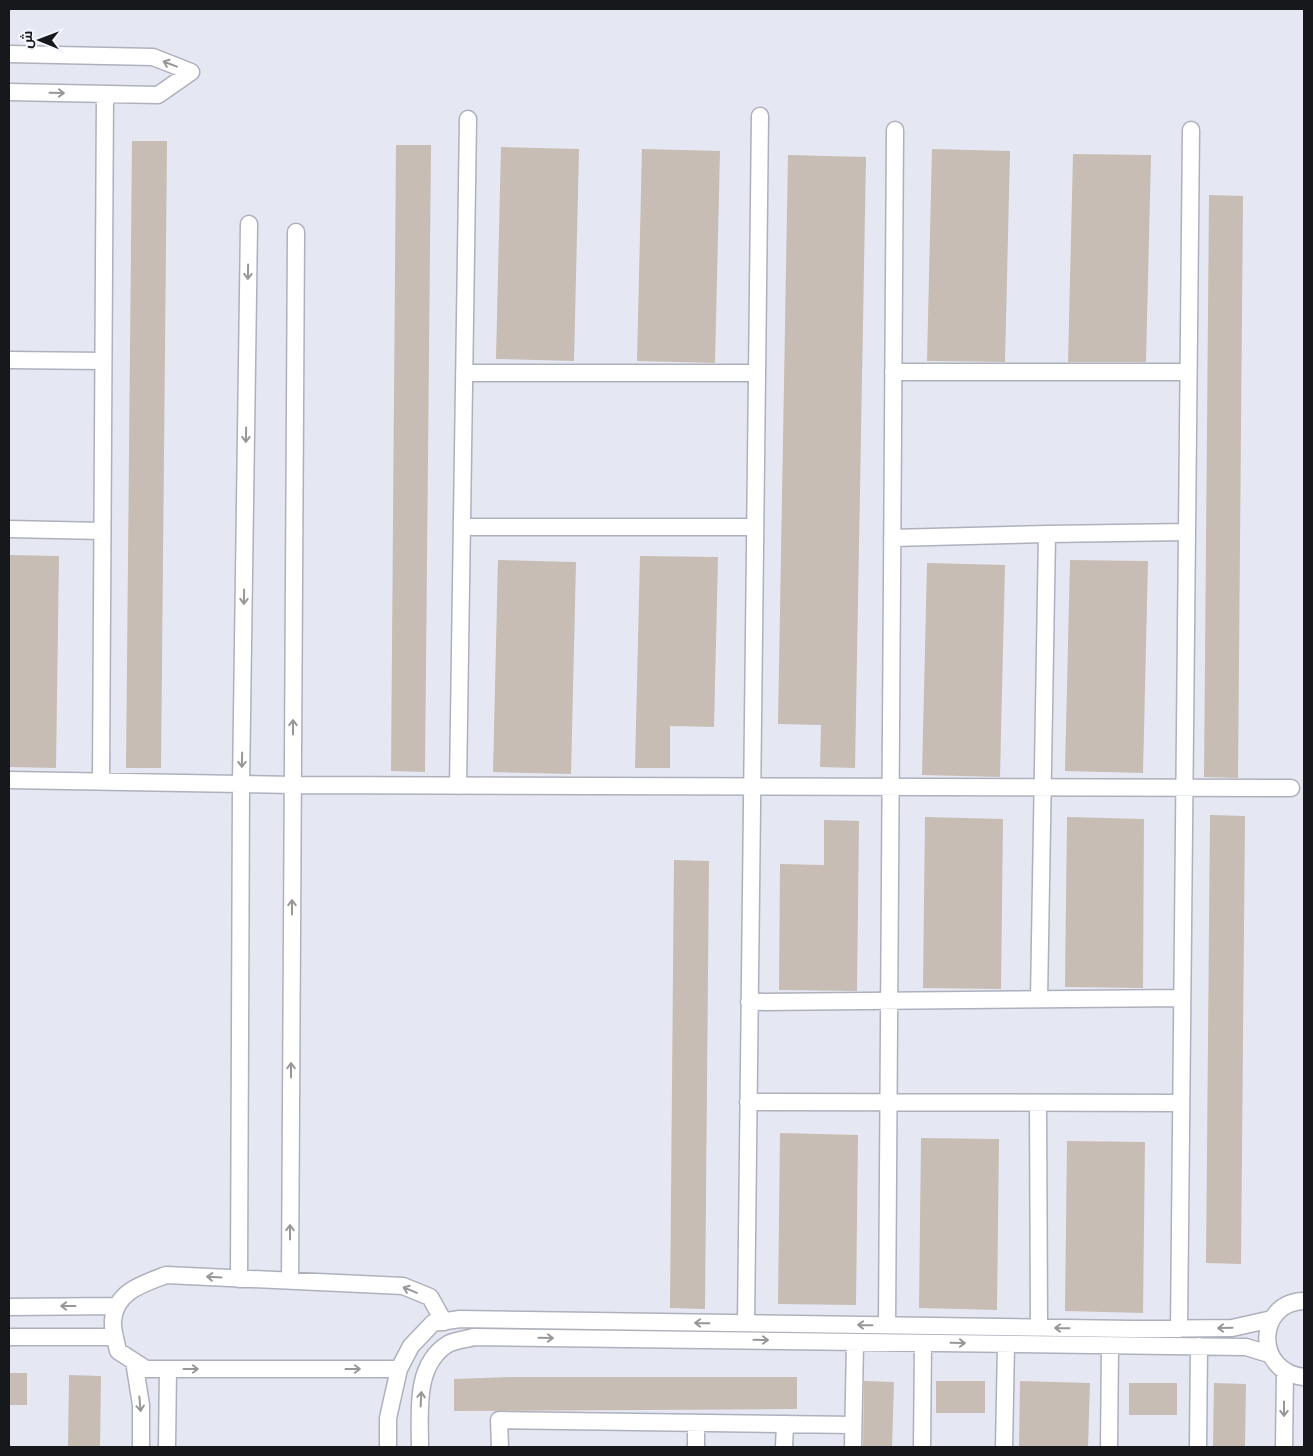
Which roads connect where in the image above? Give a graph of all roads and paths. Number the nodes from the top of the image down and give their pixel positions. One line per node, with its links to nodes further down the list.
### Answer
1 (9, 54): 3 (street, one-way to 1)
2 (9, 92): 3 (street, one-way to 3)
3 (104, 94): 11 (street)
4 (760, 116): 15 (street)
5 (468, 119): 14 (street)
6 (895, 130): 12 (street)
7 (1191, 130): 13 (street)
8 (249, 224): 25 (street, one-way to 25)
9 (296, 232): 26 (street, one-way to 9)
10 (9, 360): 11 (street)
11 (103, 361): 19 (street)
12 (893, 372): 13 (street); 22 (street)
13 (1188, 372): 20 (street)
14 (464, 373): 15 (street); 16 (street)
15 (757, 373): 17 (street)
16 (462, 526): 17 (street); 27 (street)
17 (755, 527): 28 (street)
18 (9, 529): 19 (street)
19 (102, 530): 24 (street)
20 (1187, 532): 21 (street); 31 (street)
21 (1047, 534): 22 (street); 30 (street)
22 (892, 538): 29 (street)
23 (9, 780): 24 (street)
24 (101, 782): 25 (street)
25 (241, 784): 26 (street); 41 (street)
26 (293, 785): 27 (street); 42 (street, one-way to 26)
27 (458, 786): 28 (street)
28 (752, 787): 29 (street); 36 (street)
29 (891, 787): 30 (street); 35 (street)
30 (1042, 788): 31 (street); 34 (street)
31 (1184, 788): 32 (street); 33 (street)
32 (1291, 788)
33 (1182, 998): 34 (street); 40 (street)
34 (1039, 999): 35 (street)
35 (889, 1001): 36 (street); 38 (street)
36 (749, 1002): 37 (street)
37 (748, 1102): 38 (street); 48 (street)
38 (889, 1102): 39 (street); 49 (street)
39 (1038, 1103): 40 (street); 50 (street)
40 (1181, 1103): 51 (street)
41 (239, 1279): 42 (street); 44 (street, one-way to 44)
42 (290, 1281): 47 (street, one-way to 42)
43 (1304, 1301): 46 (street)
44 (116, 1306): 45 (street, one-way to 45); 53 (street)
45 (9, 1307)
46 (1272, 1319): 51 (street, one-way to 51); 59 (street)
47 (444, 1322): 48 (street, one-way to 47); 62 (street)
48 (746, 1323): 49 (street, one-way to 48)
49 (887, 1325): 50 (street)
50 (1039, 1327): 51 (street, one-way to 50)
51 (1179, 1328)
52 (9, 1337): 53 (street)
53 (115, 1337): 60 (street)
54 (855, 1342): 55 (street); 67 (street); 71 (street, one-way to 54)
55 (923, 1342): 56 (street, one-way to 56); 76 (street)
56 (1006, 1344): 57 (street); 77 (street)
57 (1110, 1345): 58 (street); 78 (street)
58 (1199, 1346): 59 (street); 79 (street)
59 (1270, 1354): 63 (street)
60 (134, 1361): 61 (street); 68 (street, one-way to 68)
61 (168, 1369): 62 (street, one-way to 62); 69 (street)
62 (399, 1369): 70 (street)
63 (1285, 1372): 64 (street); 80 (street, one-way to 80)
64 (1304, 1377)
65 (696, 1423): 66 (street); 72 (street); 73 (street)
66 (785, 1424): 67 (street); 74 (street)
67 (853, 1425): 75 (street)
68 (141, 1447)
69 (167, 1447)
70 (388, 1447)
71 (420, 1447)
72 (500, 1447)
73 (696, 1447)
74 (784, 1447)
75 (853, 1447)
76 (922, 1447)
77 (1004, 1447)
78 (1109, 1447)
79 (1198, 1447)
80 (1284, 1447)

